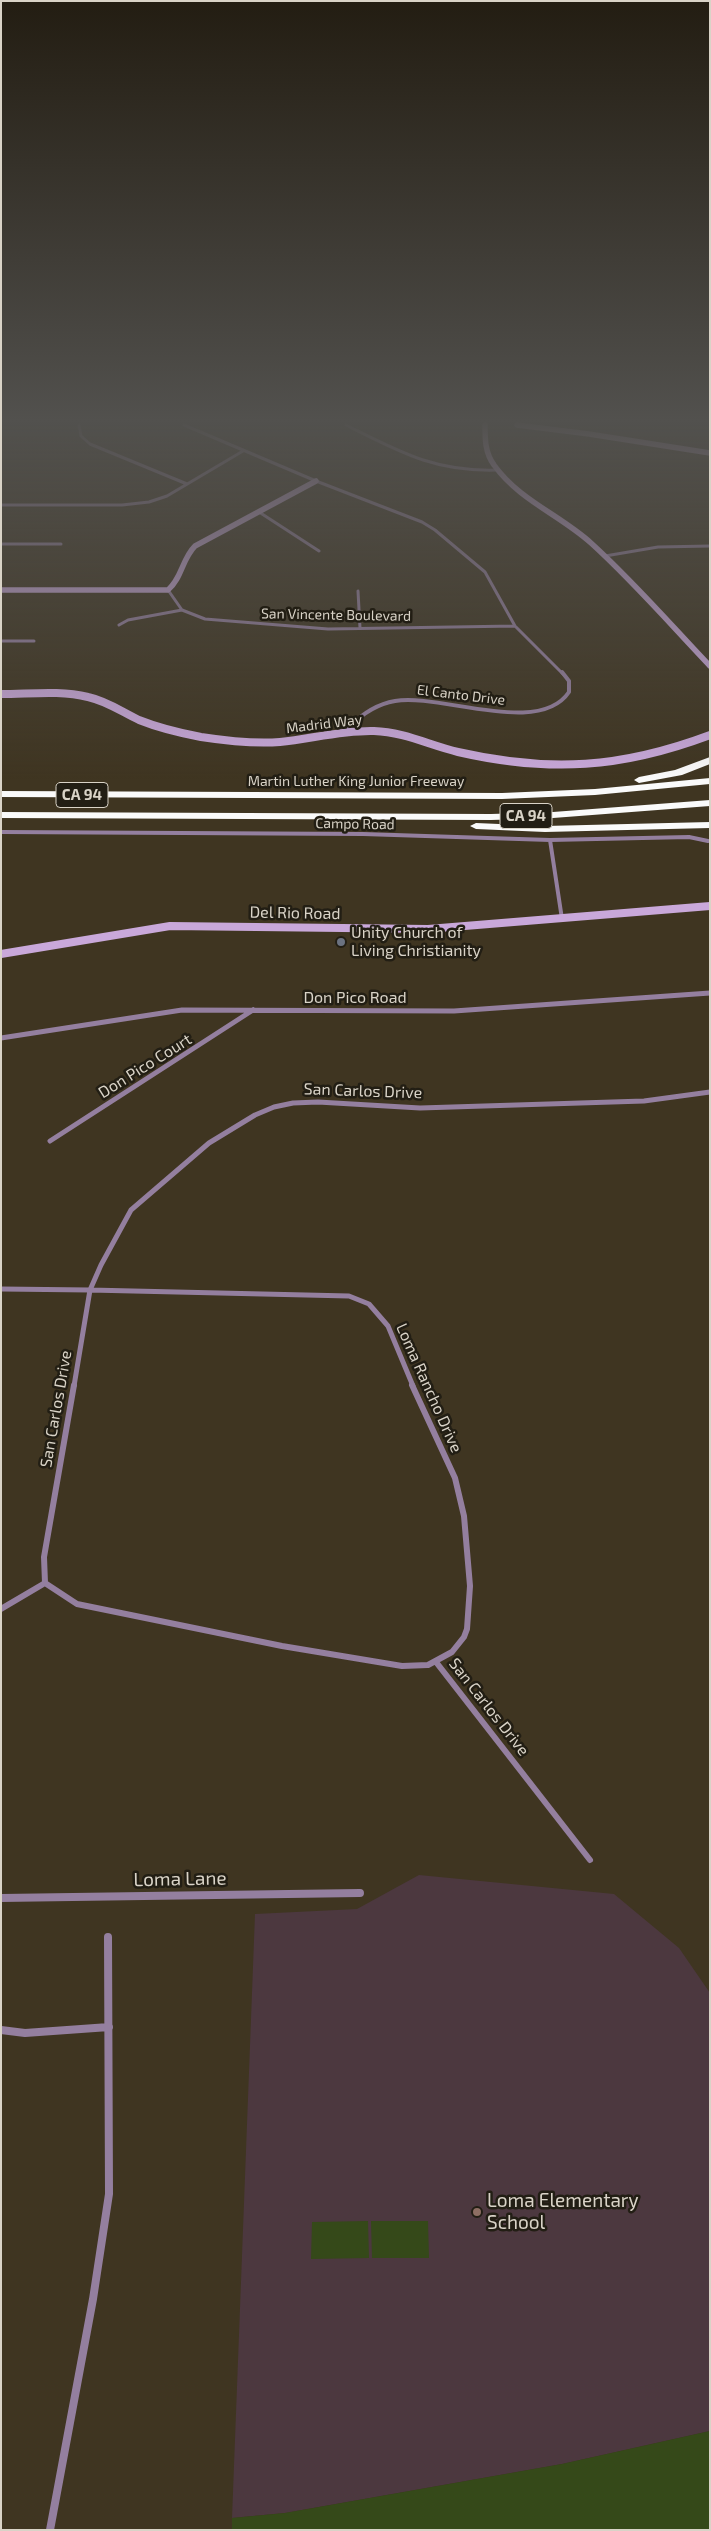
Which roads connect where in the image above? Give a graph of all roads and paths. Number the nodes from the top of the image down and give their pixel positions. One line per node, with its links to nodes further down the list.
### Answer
1 (200, 543): 11 (street)
2 (306, 543): 8 (street)
3 (451, 543): 15 (street, El Canto Drive)
4 (590, 543): 9 (street)
5 (1, 544): 6 (street)
6 (61, 544)
7 (710, 546): 9 (street)
8 (319, 552)
9 (605, 556): 19 (street)
10 (1, 590): 11 (street)
11 (168, 590): 13 (street)
12 (358, 591): 16 (street)
13 (182, 610): 14 (street); 16 (street, San Vincente Boulevard)
14 (119, 625)
15 (516, 626): 16 (street, San Vincente Boulevard); 21 (street, El Canto Drive)
16 (360, 628)
17 (34, 640): 18 (street)
18 (1, 641)
19 (710, 666)
20 (1, 694): 21 (street, Madrid Way)
21 (349, 731): 22 (street, Madrid Way)
22 (710, 735)
23 (710, 760): 28 (highway)
24 (710, 782): 28 (highway, Martin Luther King Junior Freeway / CA 94)
25 (1, 787): 27 (highway)
26 (1, 794): 27 (highway, Martin Luther King Junior Freeway / CA 94)
27 (163, 796): 28 (highway, Martin Luther King Junior Freeway / CA 94)
28 (523, 796)
29 (710, 803): 31 (highway, CA 94)
30 (1, 816): 31 (highway, CA 94)
31 (342, 818): 32 (highway)
32 (710, 825)
33 (1, 832): 34 (street, Campo Road)
34 (550, 840): 35 (street, Campo Road); 37 (street)
35 (708, 841)
36 (710, 906): 37 (street, Del Rio Road)
37 (562, 919): 38 (street, Del Rio Road)
38 (1, 954)
39 (710, 992): 40 (street, Don Pico Road)
40 (253, 1010): 41 (street, Don Pico Road); 43 (street, Don Pico Court)
41 (1, 1038)
42 (710, 1092): 45 (street, San Carlos Drive)
43 (50, 1141)
44 (1, 1289): 45 (street, Loma Rancho Drive)
45 (90, 1292): 46 (street, San Carlos Drive); 48 (street, Loma Rancho Drive)
46 (45, 1583): 47 (street); 48 (street, San Carlos Drive)
47 (1, 1609)
48 (436, 1662): 49 (street, San Carlos Drive)
49 (590, 1860)
50 (360, 1893): 51 (street, Loma Lane)
51 (1, 1898)
52 (108, 1937): 53 (street)
53 (109, 2027): 54 (street); 55 (street)
54 (1, 2030)
55 (50, 2530)

